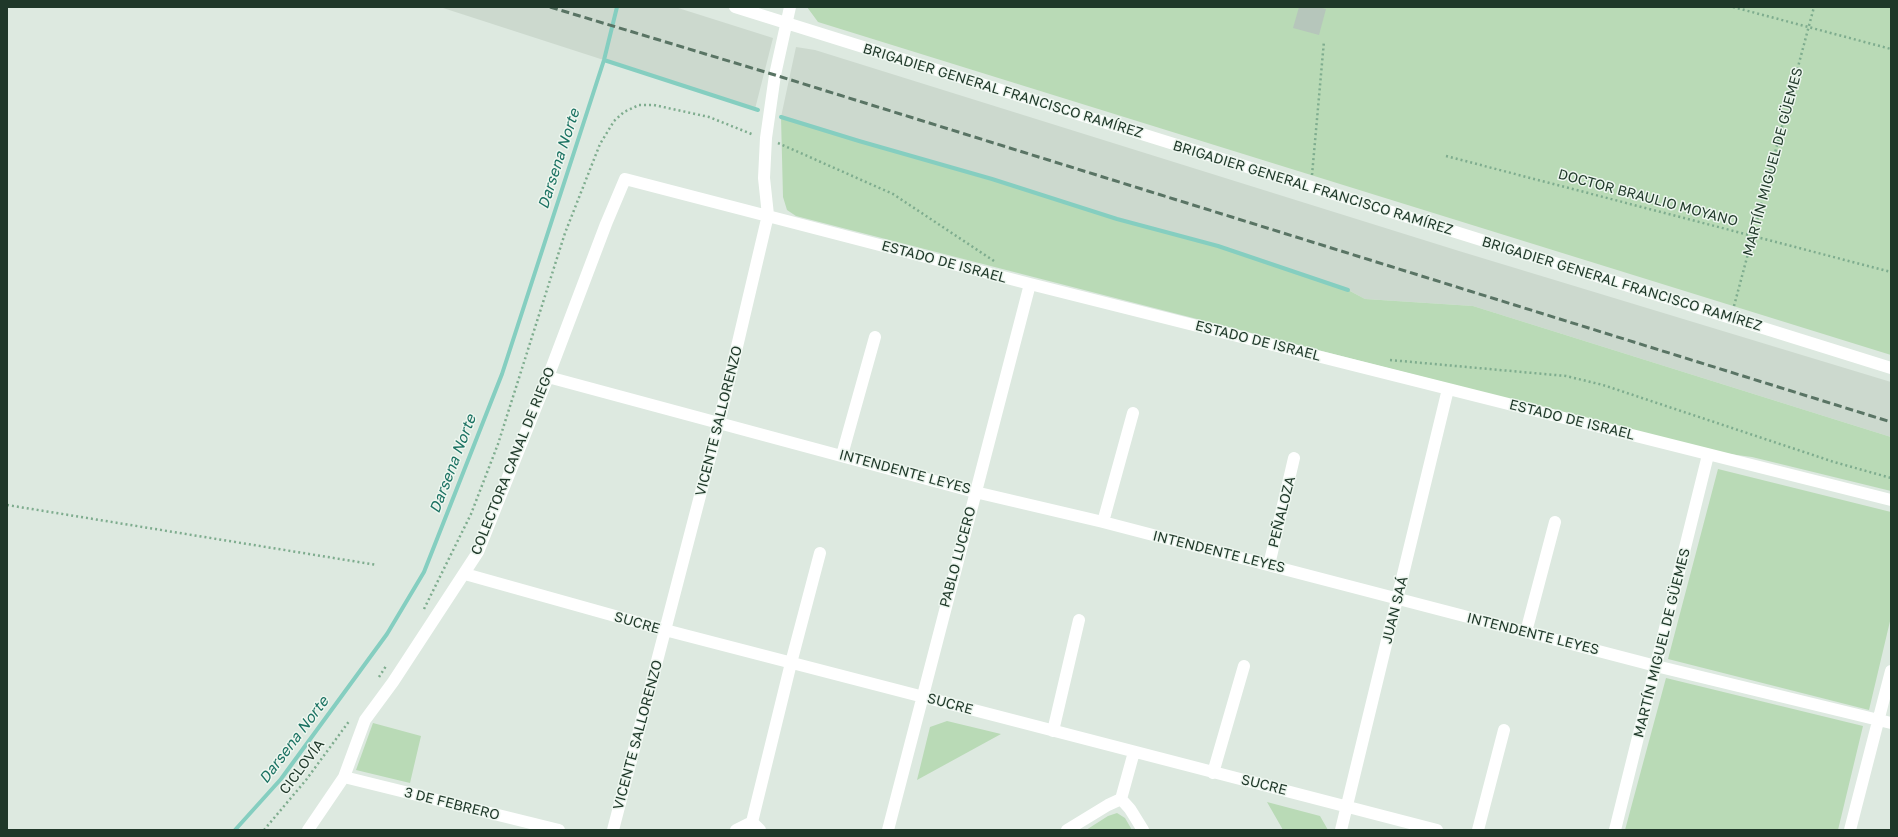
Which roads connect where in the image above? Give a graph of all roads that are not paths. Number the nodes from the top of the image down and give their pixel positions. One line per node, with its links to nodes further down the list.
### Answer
1 (735, 7): 3 (street, BRIGADIER GENERAL FRANCISCO RAMÍREZ)
2 (790, 7): 3 (street, VICENTE SALLORENZO)
3 (787, 24): 5 (street, VICENTE SALLORENZO); 8 (street, BRIGADIER GENERAL FRANCISCO RAMÍREZ)
4 (625, 179): 5 (street, ESTADO DE ISRAEL); 9 (street, COLECTORA CANAL DE RIEGO)
5 (768, 215): 6 (street, ESTADO DE ISRAEL); 12 (street, VICENTE SALLORENZO)
6 (1030, 284): 10 (street, ESTADO DE ISRAEL); 16 (street, PABLO LUCERO)
7 (875, 337): 13 (street)
8 (1891, 368)
9 (548, 377): 12 (street, INTENDENTE LEYES); 22 (street, COLECTORA CANAL DE RIEGO)
10 (1448, 389): 14 (street, ESTADO DE ISRAEL); 23 (street, JUAN SAÁ)
11 (1133, 413): 18 (street)
12 (720, 423): 13 (street, INTENDENTE LEYES); 25 (street, VICENTE SALLORENZO)
13 (842, 455): 16 (street, INTENDENTE LEYES)
14 (1708, 455): 17 (street, ESTADO DE ISRAEL); 29 (street, MARTÍN MIGUEL DE GÜEMES)
15 (1294, 458): 21 (street, PEÑALOZA)
16 (976, 492): 18 (street, INTENDENTE LEYES); 31 (street, PABLO LUCERO)
17 (1891, 500)
18 (1103, 522): 21 (street, INTENDENTE LEYES)
19 (1555, 522): 26 (street)
20 (820, 553): 27 (street)
21 (1269, 565): 23 (street, INTENDENTE LEYES)
22 (465, 574): 25 (street, SUCRE); 38 (street, COLECTORA CANAL DE RIEGO)
23 (1398, 599): 26 (street, INTENDENTE LEYES); 40 (street, JUAN SAÁ)
24 (1079, 620): 35 (street)
25 (665, 630): 27 (street, SUCRE); 44 (street, VICENTE SALLORENZO)
26 (1526, 632): 29 (street, INTENDENTE LEYES)
27 (791, 663): 31 (street, SUCRE); 41 (street)
28 (1244, 666): 37 (street)
29 (1656, 666): 32 (street, INTENDENTE LEYES); 52 (street, MARTÍN MIGUEL DE GÜEMES)
30 (1891, 671): 32 (street)
31 (922, 697): 35 (street, SUCRE); 46 (street, PABLO LUCERO)
32 (1879, 720): 33 (street, INTENDENTE LEYES); 53 (street)
33 (1891, 723)
34 (1504, 730): 51 (street)
35 (1053, 731): 36 (street, SUCRE)
36 (1134, 752): 37 (street, SUCRE); 39 (street)
37 (1213, 773): 40 (street, SUCRE)
38 (344, 777): 42 (street, COLECTORA CANAL DE RIEGO); 43 (street, 3 DE FEBRERO)
39 (1121, 800): 47 (street); 48 (street)
40 (1347, 806): 49 (street, JUAN SAÁ); 50 (street, SUCRE)
41 (756, 826): 45 (street)
42 (308, 830)
43 (559, 830)
44 (613, 830)
45 (736, 830)
46 (888, 830)
47 (1067, 830)
48 (1143, 830)
49 (1341, 830)
50 (1437, 830)
51 (1478, 830)
52 (1615, 830)
53 (1850, 830)

